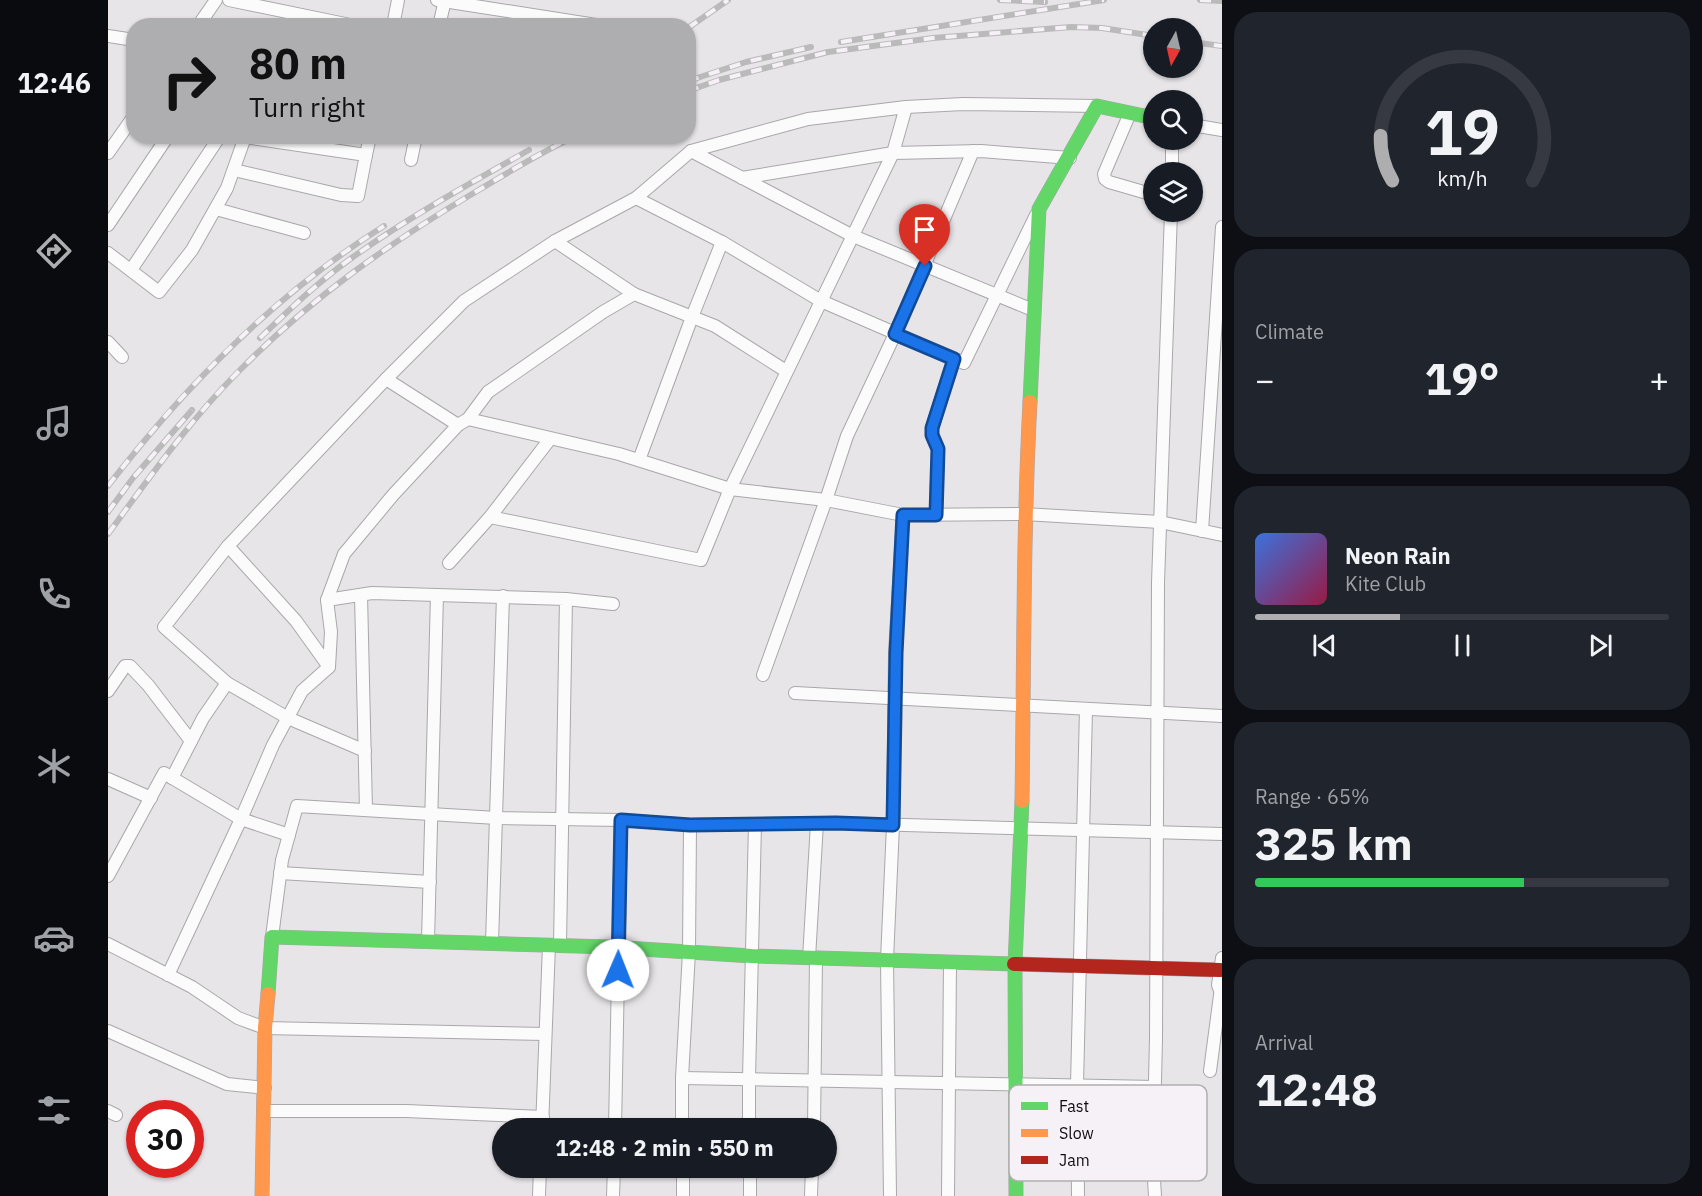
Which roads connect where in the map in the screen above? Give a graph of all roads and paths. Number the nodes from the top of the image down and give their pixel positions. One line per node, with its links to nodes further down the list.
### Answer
1 (216, 0): 5 (street)
2 (229, 0): 6 (street)
3 (398, 0): 7 (street)
4 (442, 0): 8 (street); 9 (street)
5 (204, 18)
6 (316, 18)
7 (395, 18)
8 (440, 18)
9 (553, 18)
10 (108, 36): 11 (street)
11 (126, 39)
12 (1097, 105): 13 (street); 14 (street); 30 (street)
13 (906, 107): 25 (street); 28 (street)
14 (1130, 113): 15 (street); 34 (street)
15 (1143, 116)
16 (126, 127): 27 (street)
17 (1203, 127): 18 (street)
18 (1222, 130)
19 (163, 144): 39 (street)
20 (215, 144): 47 (street)
21 (242, 144): 32 (street)
22 (291, 144): 29 (street)
23 (368, 144): 29 (street)
24 (414, 144): 31 (street)
25 (691, 151): 33 (street); 35 (street)
26 (973, 151): 28 (street); 30 (street); 46 (street)
27 (108, 153)
28 (893, 153): 33 (street); 42 (street)
29 (366, 155): 32 (street)
30 (1070, 158): 37 (street)
31 (411, 160)
32 (234, 170): 36 (street)
33 (742, 178): 42 (street)
34 (1143, 192)
35 (636, 198): 43 (street); 44 (street)
36 (216, 209): 41 (street); 47 (street)
37 (1040, 209): 49 (street); 51 (street)
38 (1171, 222): 68 (street)
39 (108, 225)
40 (1222, 226): 69 (street)
41 (304, 233)
42 (853, 236): 46 (street); 50 (street)
43 (555, 242): 48 (street); 58 (street)
44 (722, 243): 50 (street); 52 (street)
45 (108, 253): 47 (street)
46 (925, 266): 49 (street); 53 (street)
47 (131, 270)
48 (634, 294): 52 (street); 59 (street)
49 (996, 295): 51 (street); 56 (street)
50 (821, 301): 53 (street); 57 (street)
51 (1033, 310): 64 (street)
52 (692, 317): 57 (street); 61 (street)
53 (895, 334): 56 (street); 63 (street)
54 (108, 342): 55 (street)
55 (122, 357)
56 (954, 359): 66 (street)
57 (786, 371): 62 (street)
58 (386, 379): 59 (street); 71 (street)
59 (463, 422): 60 (street); 77 (street)
60 (550, 439): 61 (street); 67 (street)
61 (639, 460): 62 (street)
62 (730, 489): 63 (street); 67 (street)
63 (826, 500): 65 (street); 80 (street)
64 (1024, 514): 66 (street); 68 (street); 85 (street)
65 (903, 515): 66 (street); 84 (street)
66 (936, 515)
67 (490, 517): 72 (street)
68 (1160, 522): 69 (street); 87 (street)
69 (1202, 531): 70 (street)
70 (1222, 535)
71 (228, 546): 79 (street); 81 (street)
72 (449, 563)
73 (361, 595): 74 (street); 77 (street); 91 (street)
74 (437, 595): 75 (street); 96 (street)
75 (503, 596): 76 (street); 97 (street)
76 (566, 599): 78 (street); 99 (street)
77 (327, 600): 79 (street)
78 (613, 604)
79 (329, 667): 89 (street)
80 (763, 675)
81 (227, 683): 89 (street); 90 (street)
82 (108, 691): 90 (street)
83 (795, 693): 84 (street)
84 (895, 699): 85 (street); 104 (street)
85 (1023, 706): 86 (street); 105 (street)
86 (1086, 709): 87 (street); 106 (street)
87 (1158, 712): 88 (street); 107 (street)
88 (1222, 716)
89 (288, 718): 91 (street); 98 (street)
90 (191, 741): 92 (street)
91 (365, 751): 95 (street)
92 (172, 778): 94 (street); 98 (street)
93 (108, 779): 94 (street)
94 (150, 798): 110 (street)
95 (366, 810): 96 (street); 109 (street)
96 (433, 814): 97 (street); 112 (street)
97 (497, 818): 99 (street); 115 (street)
98 (241, 819): 109 (street); 128 (street)
99 (563, 819): 100 (street); 117 (street)
100 (621, 820): 103 (street); 118 (street)
101 (755, 824): 102 (street); 103 (street); 120 (street)
102 (817, 824): 104 (street); 121 (street)
103 (690, 825): 119 (street)
104 (893, 825): 105 (street); 122 (street)
105 (1021, 829): 106 (street); 124 (street)
106 (1082, 830): 107 (street); 126 (street)
107 (1158, 831): 108 (street); 127 (street)
108 (1222, 834)
109 (289, 835): 111 (street)
110 (110, 869)
111 (280, 873): 112 (street); 113 (street)
112 (430, 882): 114 (street)
113 (272, 937): 114 (street); 130 (street)
114 (428, 941): 115 (street)
115 (492, 943): 117 (street)
116 (108, 944): 128 (street)
117 (554, 945): 118 (street); 132 (street)
118 (619, 948): 119 (street); 146 (street)
119 (689, 952): 120 (street); 134 (street)
120 (752, 956): 121 (street); 135 (street)
121 (812, 958): 122 (street); 136 (street)
122 (886, 960): 123 (street); 137 (street)
123 (950, 963): 124 (street); 138 (street)
124 (1015, 964): 126 (street); 139 (street)
125 (1221, 964): 127 (street); 129 (street)
126 (1082, 967): 127 (street); 140 (street)
127 (1157, 969): 141 (street)
128 (168, 975): 130 (street)
129 (1221, 995): 133 (street)
130 (265, 1028): 132 (street); 142 (street)
131 (108, 1031): 142 (street)
132 (545, 1034): 145 (street)
133 (1210, 1071)
134 (682, 1078): 135 (street); 147 (street)
135 (749, 1078): 136 (street); 148 (street)
136 (816, 1079): 137 (street); 149 (street)
137 (888, 1081): 138 (street); 164 (street)
138 (949, 1082): 139 (street); 165 (street)
139 (1015, 1083): 140 (street)
140 (1077, 1085)
141 (1155, 1085)
142 (265, 1088): 143 (street)
143 (265, 1111): 144 (street); 158 (street)
144 (493, 1118)
145 (543, 1118)
146 (615, 1118)
147 (682, 1118)
148 (749, 1118)
149 (814, 1118)
150 (540, 1178): 159 (street)
151 (614, 1178): 160 (street)
152 (683, 1178): 161 (street)
153 (750, 1178): 162 (street)
154 (812, 1178): 163 (street)
155 (1016, 1181): 166 (street)
156 (1078, 1181): 167 (street)
157 (1154, 1181): 168 (street)
158 (262, 1196)
159 (539, 1196)
160 (613, 1196)
161 (683, 1196)
162 (750, 1196)
163 (811, 1196)
164 (890, 1196)
165 (948, 1196)
166 (1016, 1196)
167 (1078, 1196)
168 (1155, 1196)

